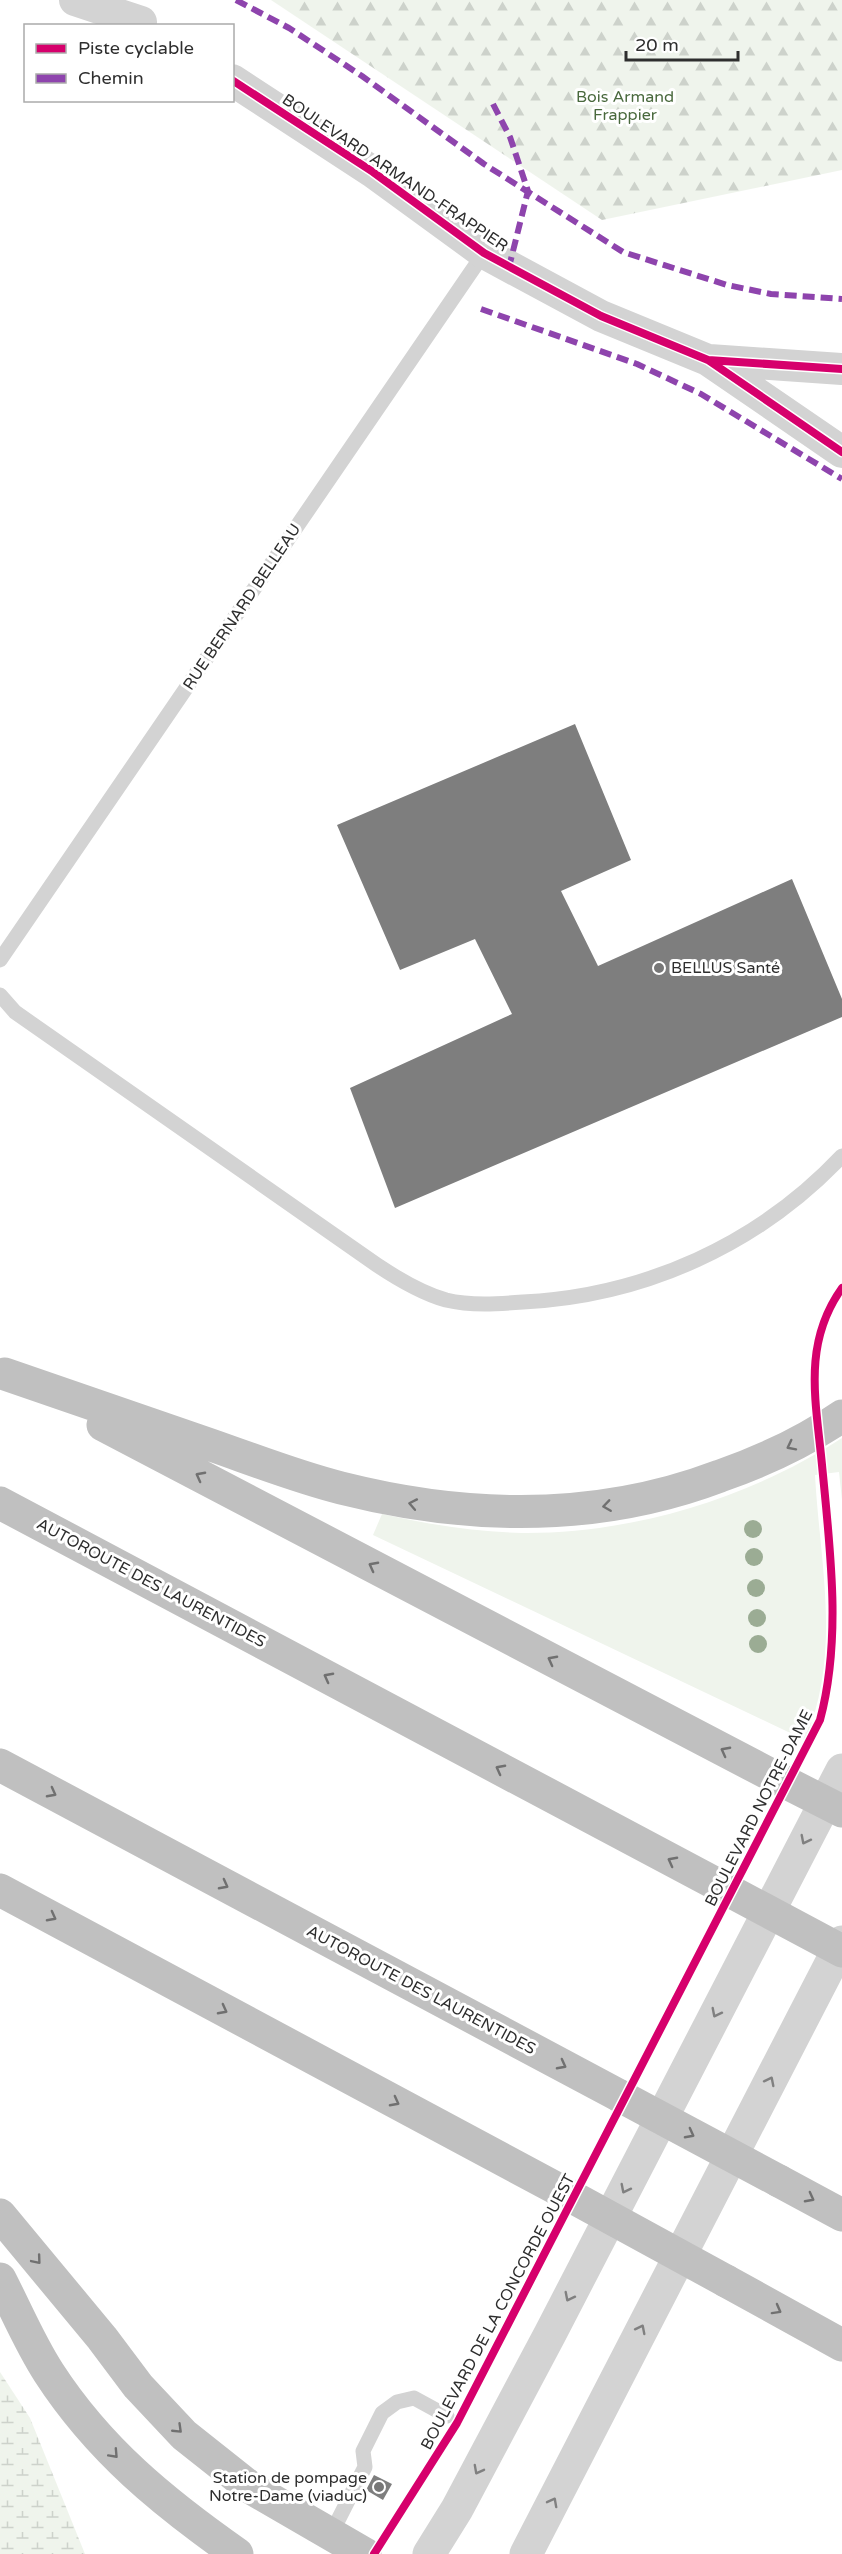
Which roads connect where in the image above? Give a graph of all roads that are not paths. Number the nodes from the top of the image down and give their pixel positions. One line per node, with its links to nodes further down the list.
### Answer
1 (75, 0): 3 (street)
2 (117, 0): 3 (street)
3 (144, 24)
4 (234, 81): 5 (street, BOULEVARD ARMAND-FRAPPIER)
5 (484, 253): 6 (street, BOULEVARD ARMAND-FRAPPIER); 9 (lane, RUE BERNARD BELLEAU)
6 (708, 360): 7 (street, BOULEVARD ARMAND-FRAPPIER); 8 (street, BOULEVARD ARMAND-FRAPPIER)
7 (842, 369)
8 (842, 452)
9 (0, 960)
10 (0, 995): 11 (lane)
11 (842, 1156)
12 (2, 1373): 13 (highway, one-way to 12); 17 (highway, one-way to 12, bridge)
13 (842, 1416)
14 (0, 1503): 20 (highway, AUTOROUTE DES LAURENTIDES, one-way to 14, bridge)
15 (0, 1765): 21 (highway, AUTOROUTE DES LAURENTIDES, one-way to 21, bridge)
16 (842, 1770): 29 (street, one-way to 29)
17 (842, 1811)
18 (0, 1890): 24 (highway, one-way to 24, bridge)
19 (842, 1942): 30 (street, one-way to 19)
20 (842, 1952)
21 (842, 2215)
22 (0, 2216): 26 (highway, one-way to 26)
23 (0, 2279): 27 (highway, one-way to 27)
24 (842, 2345)
25 (447, 2416): 26 (lane)
26 (332, 2534): 28 (highway)
27 (237, 2554)
28 (365, 2554)
29 (429, 2554)
30 (526, 2554)

